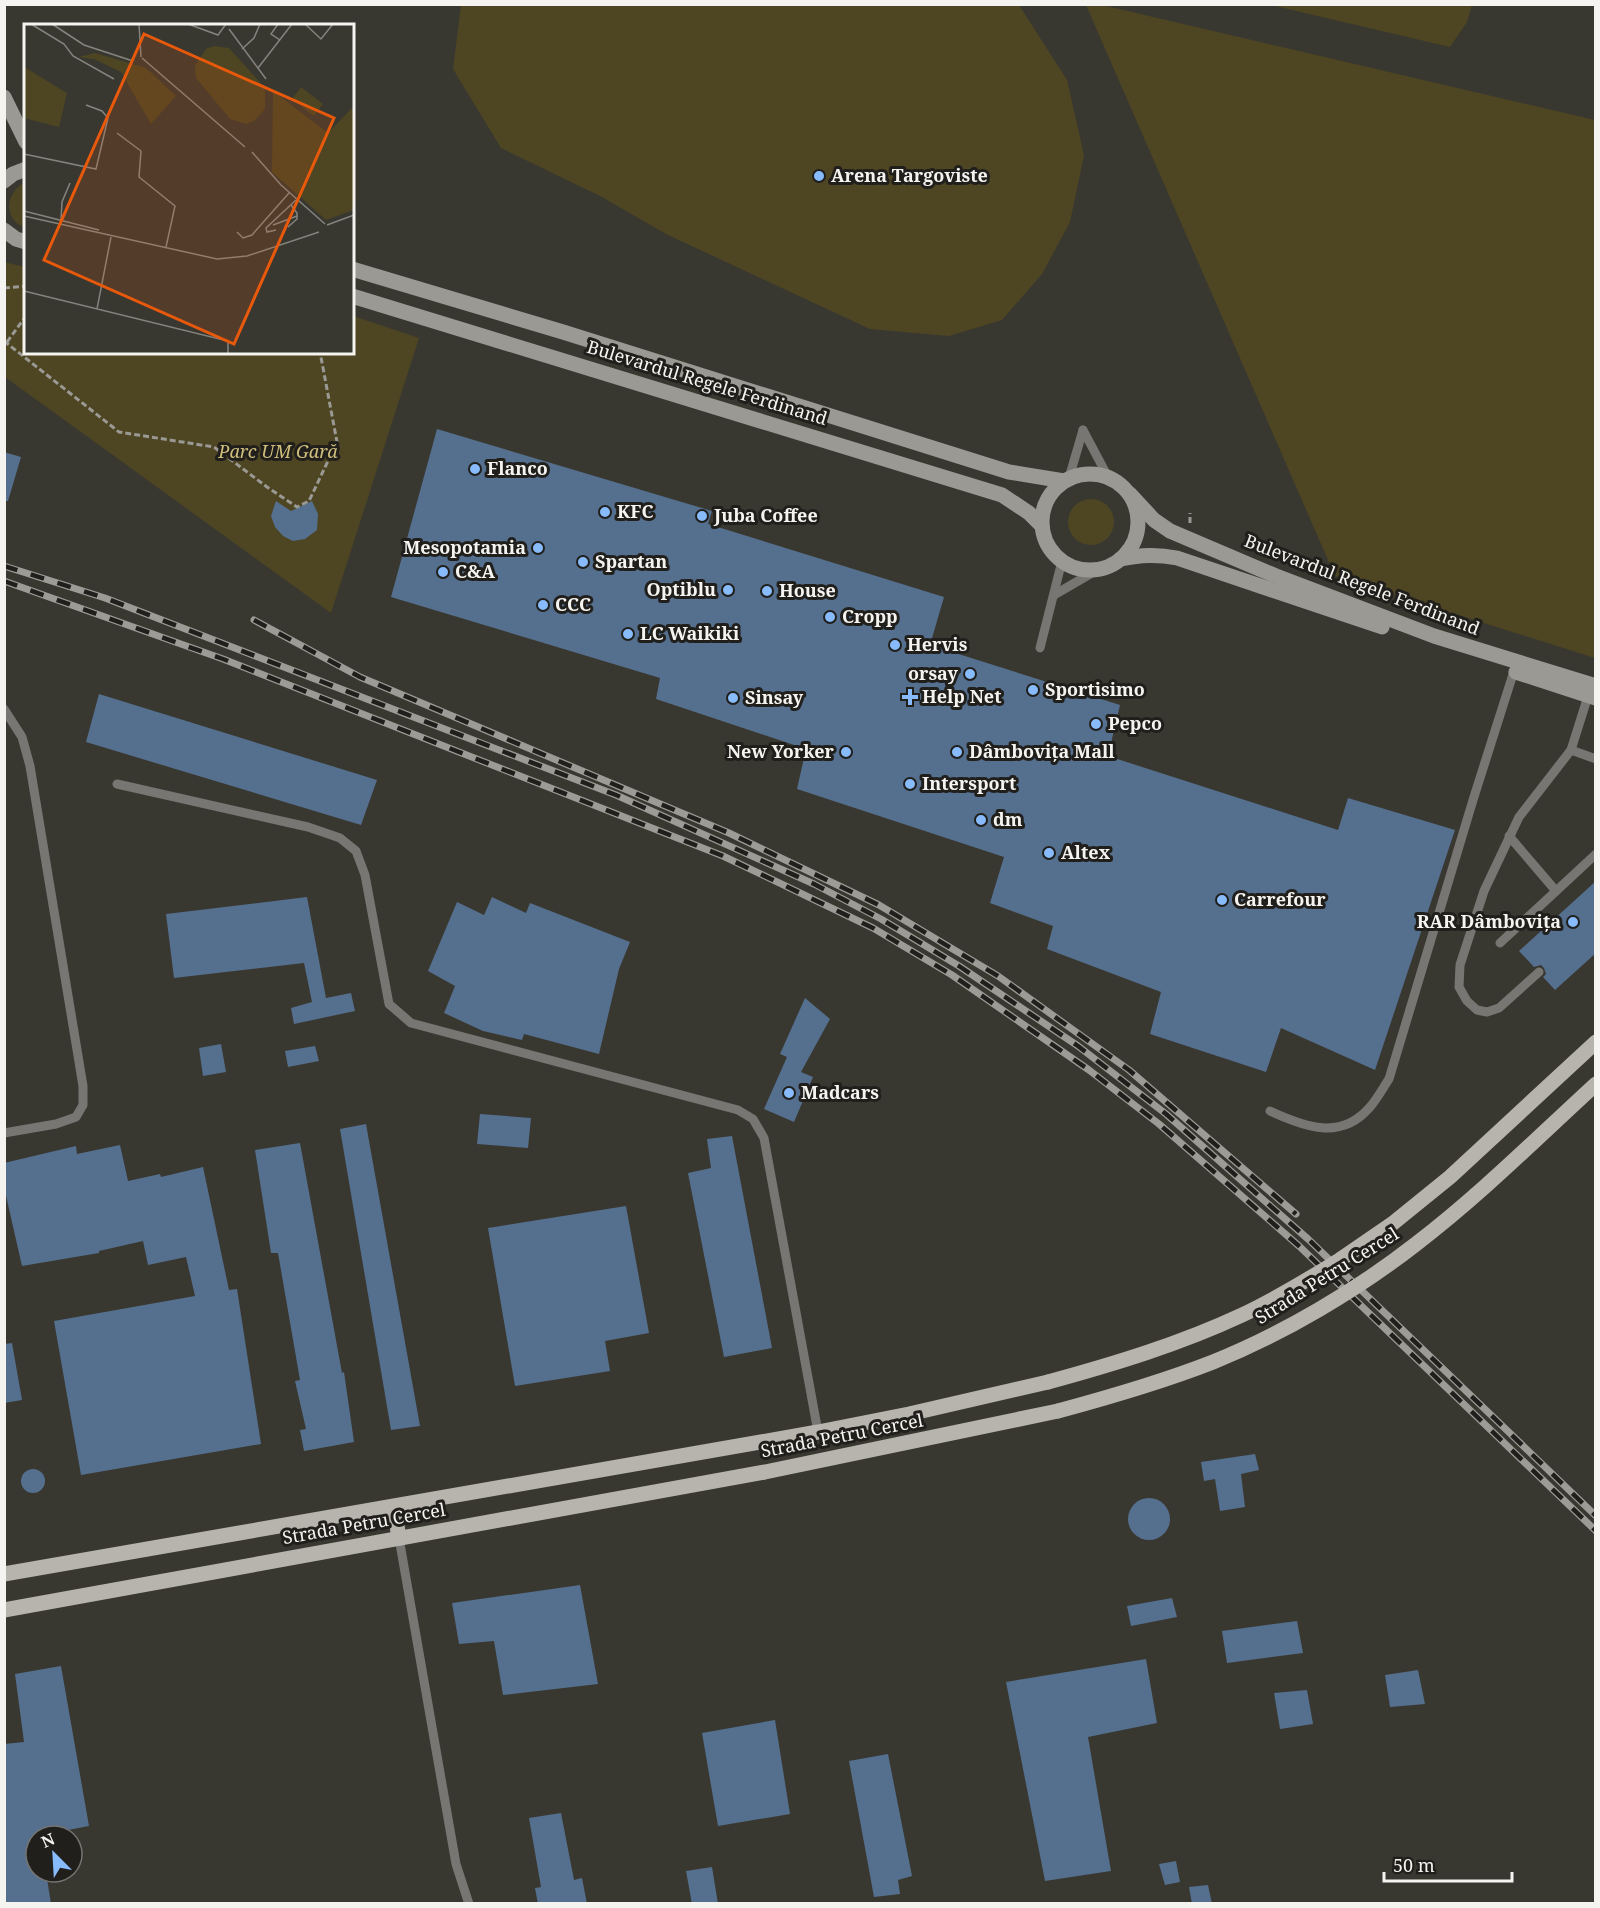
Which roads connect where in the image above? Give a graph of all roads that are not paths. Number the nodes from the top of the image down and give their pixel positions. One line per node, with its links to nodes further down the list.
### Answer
1 (4, 97): 2 (main road)
2 (24, 138)
3 (4, 162): 5 (main road)
4 (24, 170): 5 (main road)
5 (5, 180)
6 (4, 230): 7 (main road)
7 (24, 241)
8 (354, 270): 11 (main road, Bulevardul Regele Ferdinand)
9 (354, 297): 13 (main road, Bulevardul Regele Ferdinand)
10 (1108, 477): 11 (main road); 11 (lane); 12 (main road, Bulevardul Regele Ferdinand)
11 (1066, 479): 13 (main road)
12 (1130, 494): 14 (main road); 20 (main road, Bulevardul Regele Ferdinand)
13 (1041, 525): 15 (main road, Bulevardul Regele Ferdinand)
14 (1120, 559): 16 (main road); 19 (main road, Bulevardul Regele Ferdinand)
15 (1062, 561): 16 (main road); 17 (lane)
16 (1097, 570): 17 (lane)
17 (1054, 595): 18 (lane)
18 (1040, 648)
19 (1514, 671): 20 (main road, Bulevardul Regele Ferdinand); 32 (lane)
20 (1593, 693): 22 (lane)
21 (4, 709): 33 (lane)
22 (1571, 750): 23 (lane); 25 (lane)
23 (1596, 759)
24 (117, 784): 34 (lane)
25 (1509, 836): 27 (lane); 29 (lane)
26 (1596, 854): 27 (lane)
27 (1556, 891): 28 (lane)
28 (1500, 944)
29 (1539, 972)
30 (1596, 1042): 34 (main road, Strada Petru Cercel, bridge)
31 (1596, 1084): 36 (main road, Strada Petru Cercel, bridge)
32 (1270, 1111)
33 (4, 1133)
34 (818, 1432): 35 (main road, Strada Petru Cercel)
35 (394, 1507): 36 (main road); 37 (main road, Strada Petru Cercel)
36 (399, 1538): 38 (main road, Strada Petru Cercel); 39 (lane)
37 (4, 1574)
38 (4, 1610)
39 (469, 1904)

